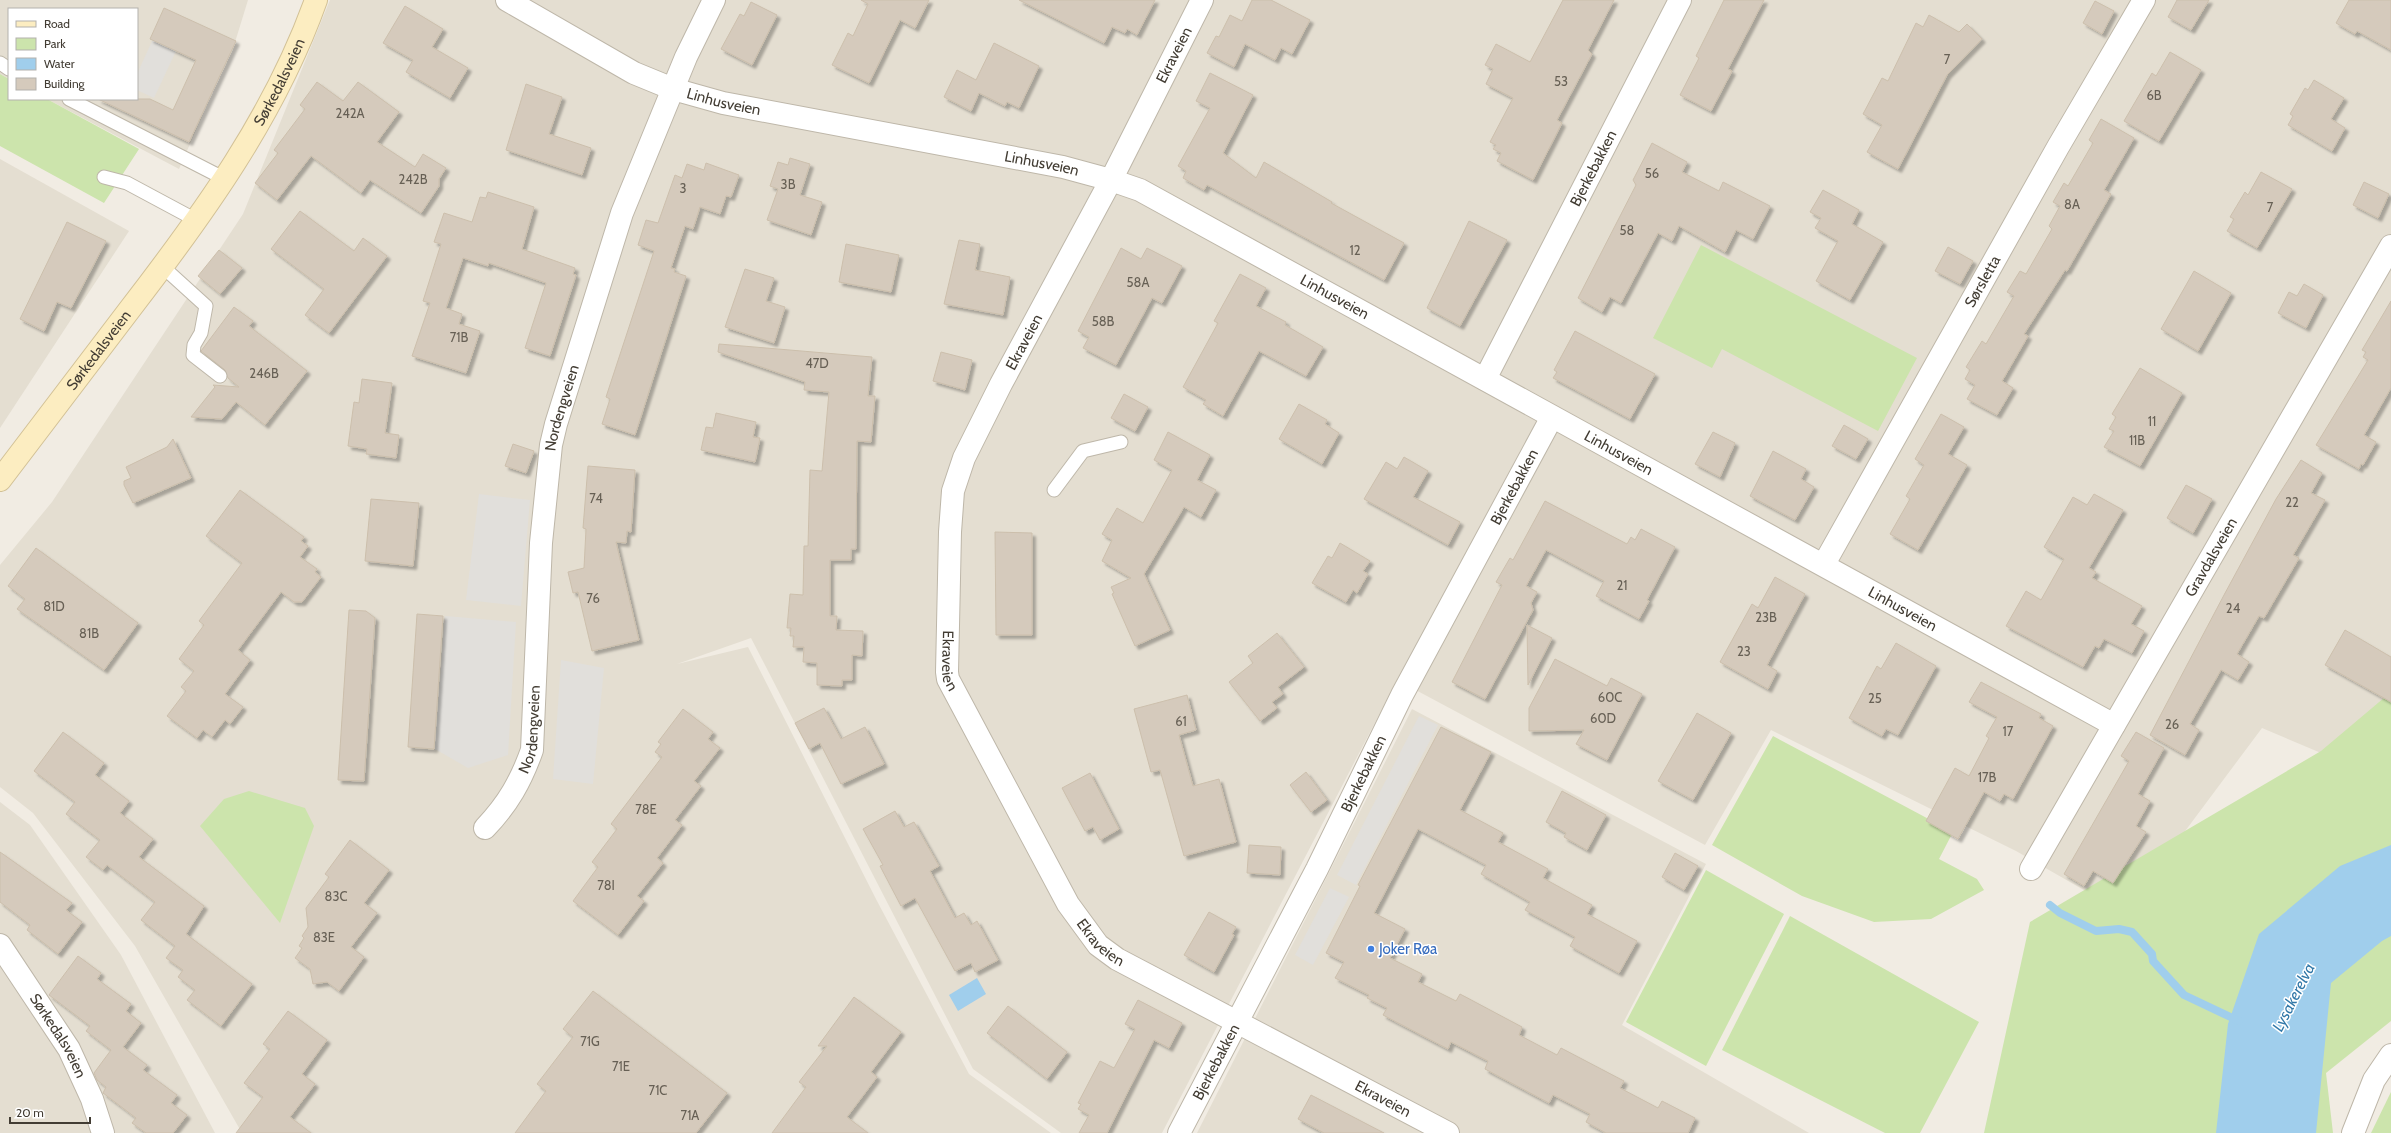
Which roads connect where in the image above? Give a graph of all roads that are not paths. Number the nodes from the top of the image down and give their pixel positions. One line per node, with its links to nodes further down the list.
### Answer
1 (316, 0): 10 (main road, Sørkedalsveien)
2 (507, 0): 7 (street, Linhusveien)
3 (714, 0): 7 (street, Nordengveien)
4 (1202, 0): 11 (street, Ekraveien)
5 (1680, 0): 16 (street, Bjerkebakken)
6 (2144, 0): 21 (street, Sørsletta)
7 (673, 89): 11 (street, Linhusveien); 23 (street, Nordengveien)
8 (71, 100): 10 (lane)
9 (104, 177): 12 (lane)
10 (225, 179): 12 (main road, Sørkedalsveien)
11 (1111, 180): 16 (street, Linhusveien); 26 (street, Ekraveien)
12 (196, 220): 14 (main road, Sørkedalsveien)
13 (2391, 246): 22 (street, Gravdalsveien)
14 (163, 267): 15 (lane); 19 (main road, Sørkedalsveien)
15 (220, 376)
16 (1485, 379): 17 (street, Linhusveien)
17 (1552, 417): 21 (street, Linhusveien); 26 (street, Bjerkebakken)
18 (1120, 442): 20 (lane)
19 (0, 480)
20 (1054, 490)
21 (1824, 564): 22 (street, Linhusveien)
22 (2114, 725): 24 (street, Gravdalsveien)
23 (485, 828)
24 (2031, 869)
25 (0, 945): 28 (street, Sørkedalsveien)
26 (1236, 1022): 29 (street, Bjerkebakken); 30 (street, Ekraveien)
27 (2391, 1055): 31 (street)
28 (103, 1133)
29 (1179, 1133)
30 (1448, 1133)
31 (2353, 1133)

